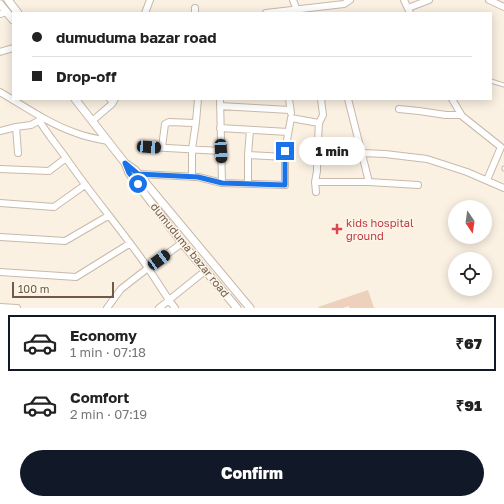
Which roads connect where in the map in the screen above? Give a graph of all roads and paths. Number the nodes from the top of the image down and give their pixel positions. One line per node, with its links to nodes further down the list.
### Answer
1 (8, 0): 13 (street)
2 (150, 0): 14 (street)
3 (293, 0): 11 (street)
4 (350, 0): 9 (street)
5 (404, 0): 12 (street)
6 (429, 0): 12 (street)
7 (489, 0): 10 (street)
8 (0, 4): 17 (street)
9 (324, 6): 11 (street); 16 (street)
10 (504, 7)
11 (298, 11): 15 (street)
12 (409, 11)
13 (17, 12)
14 (145, 12)
15 (282, 12)
16 (325, 12)
17 (3, 13): 18 (street)
18 (12, 19)
19 (12, 48): 20 (street)
20 (0, 52)
21 (492, 81): 22 (lane)
22 (504, 85)
23 (0, 92): 25 (street)
24 (12, 100): 39 (street)
25 (12, 100)
26 (77, 100): 40 (street, dumuduma bazar road)
27 (198, 100): 41 (street)
28 (220, 100): 34 (street)
29 (289, 100): 36 (street)
30 (321, 100): 42 (street)
31 (348, 100): 56 (street)
32 (453, 100): 37 (street)
33 (112, 101): 40 (street)
34 (220, 106): 36 (street); 44 (street)
35 (399, 109): 37 (street)
36 (290, 110): 38 (street)
37 (461, 115): 52 (street)
38 (291, 118): 42 (street); 47 (street)
39 (41, 119): 43 (street); 49 (street); 59 (street)
40 (92, 121): 49 (street, dumuduma bazar road)
41 (196, 122): 51 (street); 53 (street)
42 (319, 123): 60 (street)
43 (16, 126): 46 (street); 55 (street)
44 (220, 128): 45 (street); 54 (street)
45 (250, 130): 47 (street); 57 (street)
46 (0, 131)
47 (288, 132): 58 (street)
48 (504, 140): 52 (street)
49 (108, 141): 61 (street, dumuduma bazar road)
50 (149, 147): 51 (street)
51 (162, 147): 53 (street)
52 (502, 147): 65 (street)
53 (192, 149): 54 (street); 64 (street)
54 (221, 151): 68 (street)
55 (18, 153)
56 (362, 153): 60 (street); 65 (street); 67 (street)
57 (248, 155): 58 (street); 69 (street)
58 (286, 156): 69 (street)
59 (66, 158): 62 (street); 70 (street)
60 (317, 158): 66 (street)
61 (125, 163): 63 (street); 78 (street, dumuduma bazar road)
62 (0, 169)
63 (138, 174): 64 (street); 89 (street)
64 (192, 177): 68 (street)
65 (487, 180): 72 (street)
66 (315, 182): 67 (street); 73 (street)
67 (368, 182): 71 (street)
68 (222, 183): 69 (street)
69 (248, 183)
70 (85, 185): 74 (street); 75 (street)
71 (418, 185)
72 (504, 188)
73 (316, 192)
74 (0, 203)
75 (108, 216): 76 (street); 77 (street)
76 (0, 237)
77 (129, 244): 79 (street); 81 (street)
78 (182, 244): 79 (street); 80 (street, dumuduma bazar road)
79 (148, 268): 82 (street); 85 (street)
80 (205, 271): 82 (street); 88 (street, dumuduma bazar road)
81 (0, 272)
82 (169, 300): 86 (street); 87 (street)
83 (0, 307): 84 (street)
84 (17, 308)
85 (106, 308)
86 (159, 308)
87 (175, 308)
88 (237, 308)
89 (250, 308)

